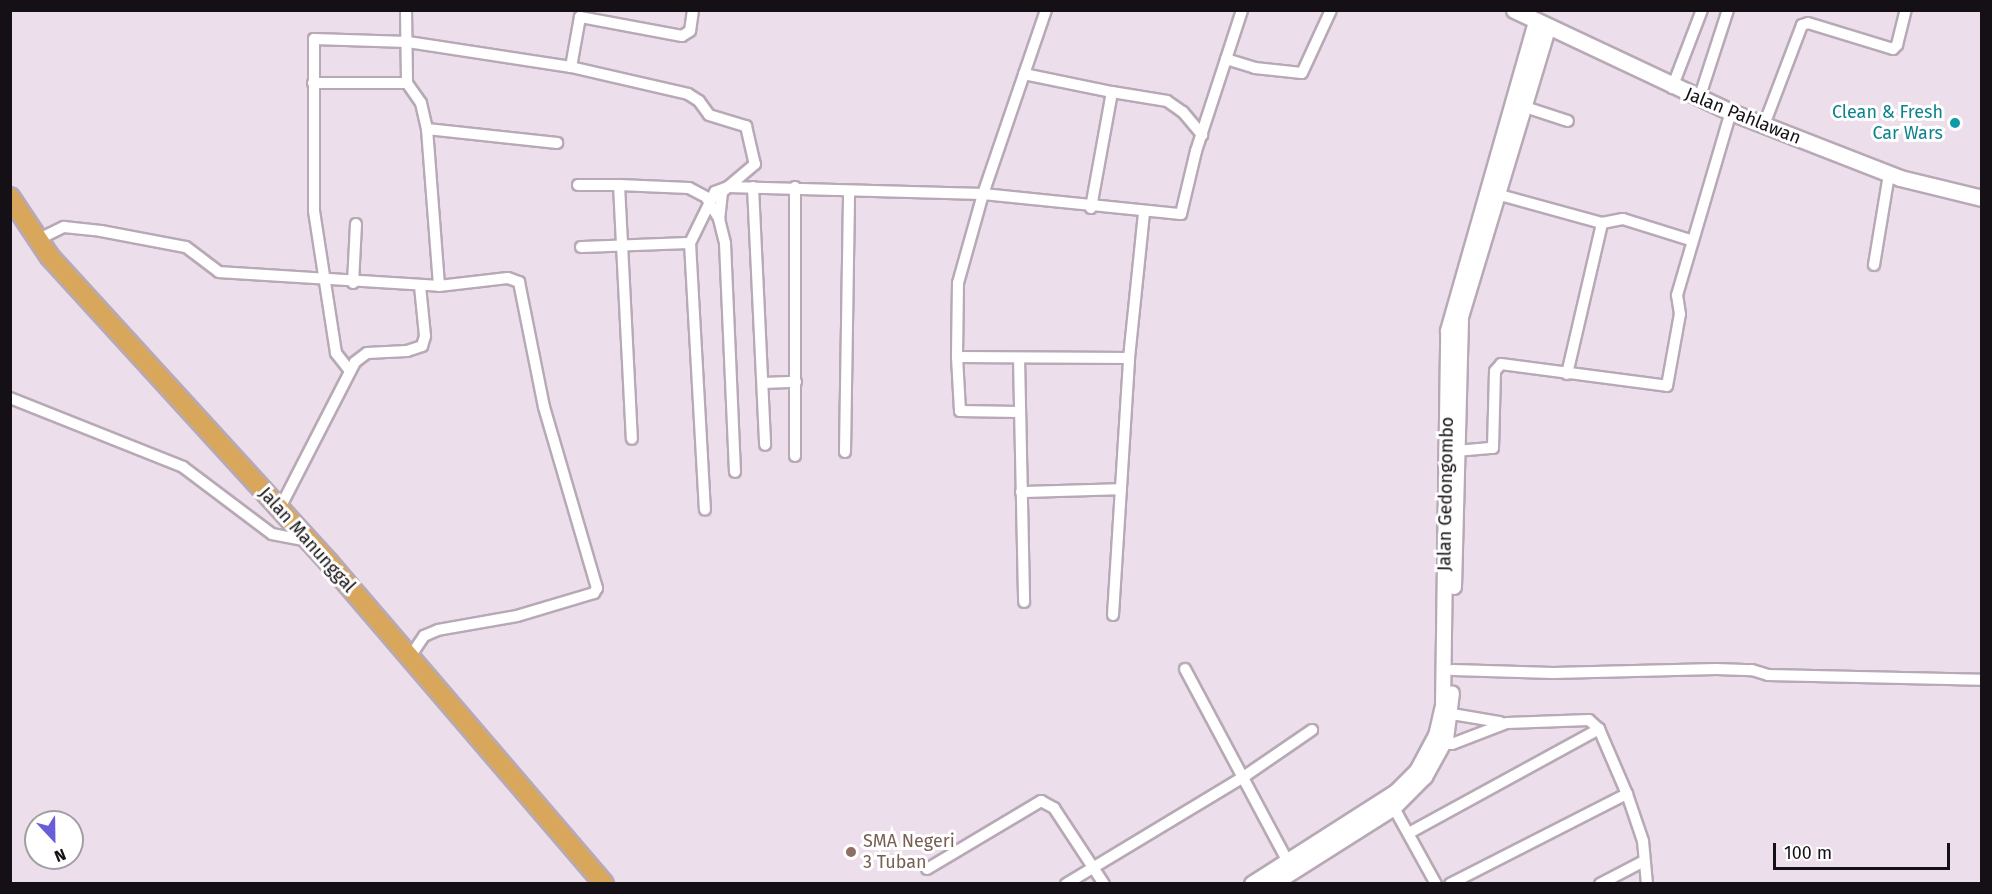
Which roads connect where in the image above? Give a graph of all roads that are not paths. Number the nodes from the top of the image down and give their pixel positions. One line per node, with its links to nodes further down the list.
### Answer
1 (406, 10): 11 (street)
2 (693, 10): 13 (street)
3 (1046, 10): 14 (street)
4 (1242, 10): 12 (street)
5 (1331, 10): 12 (street)
6 (1514, 10): 10 (main road, Jalan Pahlawan)
7 (1702, 10): 17 (street)
8 (1728, 10): 19 (street)
9 (1906, 10): 23 (street)
10 (1542, 26): 17 (main road, Jalan Pahlawan); 20 (street, Jalan Gedongombo); 61 (street, Jalan Gedongombo)
11 (408, 42): 13 (street); 15 (street); 16 (street)
12 (1226, 59): 25 (street)
13 (571, 67): 30 (street)
14 (1024, 74): 18 (street); 34 (street)
15 (313, 83): 16 (street); 50 (street)
16 (407, 83): 24 (street)
17 (1672, 88): 19 (main road, Jalan Pahlawan)
18 (1112, 92): 25 (street); 39 (street)
19 (1699, 99): 21 (main road, Jalan Pahlawan)
20 (1525, 107): 22 (street); 35 (street, Jalan Gedongombo)
21 (1731, 112): 23 (main road, Jalan Pahlawan); 45 (street)
22 (1568, 121)
23 (1764, 125): 27 (main road, Jalan Pahlawan)
24 (427, 129): 26 (street); 53 (street)
25 (1202, 135): 40 (street)
26 (558, 143)
27 (1889, 174): 37 (main road, Jalan Pahlawan); 49 (street)
28 (578, 185): 29 (street)
29 (619, 185): 38 (street); 47 (street)
30 (728, 187): 31 (street); 38 (street); 41 (street)
31 (753, 187): 32 (street); 60 (street)
32 (795, 187): 33 (street); 59 (street)
33 (849, 191): 34 (street); 67 (street)
34 (983, 194): 39 (street); 54 (street)
35 (1500, 195): 42 (street); 61 (street, Jalan Gedongombo)
36 (10, 197): 44 (highway, Jalan Manunggal)
37 (1982, 198)
38 (709, 201): 41 (street); 46 (street)
39 (1091, 208): 40 (street)
40 (1144, 213): 56 (street)
41 (719, 219): 69 (street)
42 (1602, 223): 45 (street); 58 (street)
43 (356, 224): 51 (street)
44 (37, 240): 50 (street); 72 (highway, Jalan Manunggal)
45 (1693, 241): 58 (street)
46 (690, 243): 47 (street); 73 (street)
47 (621, 246): 48 (street); 64 (street)
48 (581, 247)
49 (1874, 265)
50 (322, 280): 51 (street); 57 (street)
51 (353, 283): 52 (street)
52 (420, 286): 53 (street); 57 (street)
53 (439, 286): 77 (street)
54 (957, 357): 55 (street); 63 (street)
55 (1019, 358): 56 (street); 63 (street)
56 (1129, 358): 70 (street)
57 (350, 371): 72 (street)
58 (1567, 374): 66 (street)
59 (796, 382): 60 (street); 68 (street)
60 (763, 383): 65 (street)
61 (1452, 392): 66 (street, Jalan Gedongombo); 85 (street, Jalan Gedongombo)
62 (10, 398): 74 (street)
63 (1018, 412): 71 (street)
64 (632, 438)
65 (765, 445)
66 (1456, 451): 79 (street, Jalan Gedongombo)
67 (845, 452)
68 (795, 456)
69 (735, 472)
70 (1121, 489): 71 (street); 76 (street)
71 (1022, 492): 75 (street)
72 (280, 508): 74 (highway, Jalan Manunggal)
73 (705, 510)
74 (310, 542): 77 (highway, Jalan Manunggal)
75 (1024, 602)
76 (1113, 615)
77 (410, 657): 94 (highway, Jalan Manunggal)
78 (1185, 669): 86 (street)
79 (1453, 670): 80 (street); 81 (street, Jalan Gedongombo)
80 (1982, 680)
81 (1452, 714): 82 (street); 85 (street, Jalan Gedongombo)
82 (1507, 723): 83 (street); 85 (street)
83 (1599, 729): 87 (street); 89 (street)
84 (1312, 730): 86 (street)
85 (1438, 744): 88 (street, Jalan Gedongombo); 90 (street, Jalan Gedongombo)
86 (1242, 778): 90 (street); 92 (street)
87 (1627, 794): 91 (street); 100 (street)
88 (1394, 808): 89 (street); 98 (street, Jalan Gedongombo)
89 (1409, 833): 99 (street)
90 (1288, 861): 97 (street, Jalan Gedongombo)
91 (1642, 862): 101 (street); 102 (street)
92 (1095, 866): 93 (street); 95 (street); 96 (street)
93 (927, 869)
94 (604, 884)
95 (1066, 884)
96 (1104, 884)
97 (1252, 884)
98 (1274, 884)
99 (1436, 884)
100 (1450, 884)
101 (1600, 884)
102 (1647, 884)

